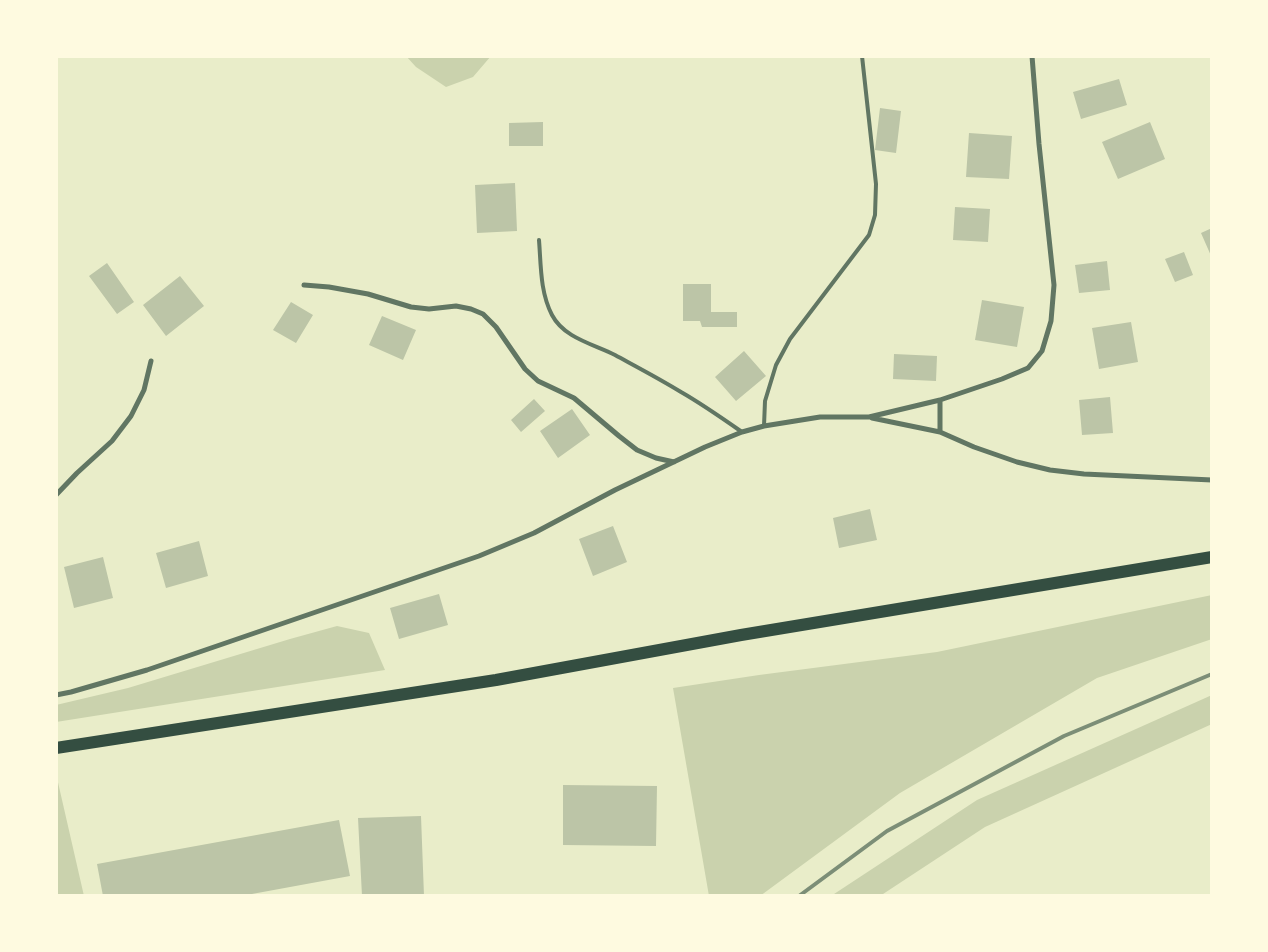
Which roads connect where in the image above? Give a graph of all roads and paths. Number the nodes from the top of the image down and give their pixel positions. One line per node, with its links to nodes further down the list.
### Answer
1 (862, 56): 8 (lane)
2 (1032, 56): 6 (street)
3 (539, 240): 9 (lane)
4 (304, 285): 11 (street)
5 (151, 361): 13 (street)
6 (940, 400): 7 (street); 10 (street)
7 (869, 417): 8 (street); 10 (street)
8 (764, 426): 9 (street)
9 (742, 432): 11 (street)
10 (940, 432): 12 (street)
11 (674, 462): 15 (street)
12 (1212, 480)
13 (56, 495)
14 (1212, 557): 16 (main road)
15 (56, 695)
16 (56, 748)

